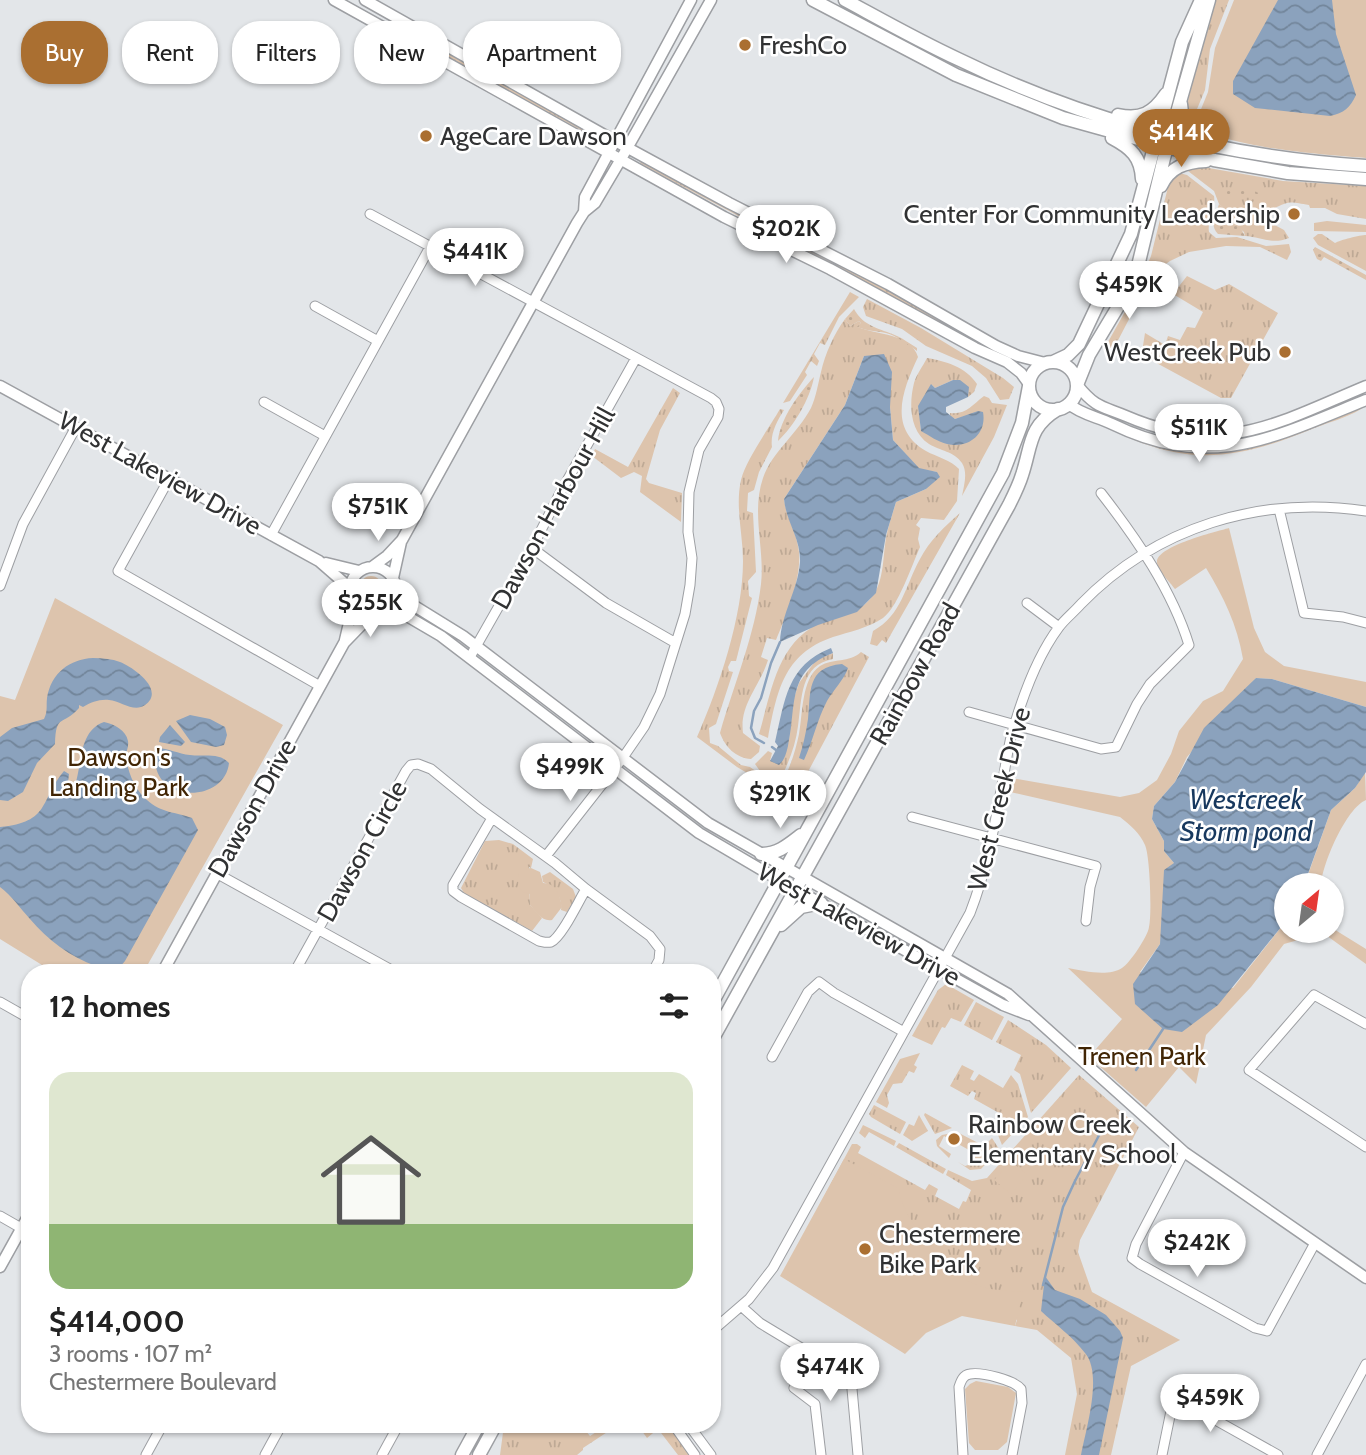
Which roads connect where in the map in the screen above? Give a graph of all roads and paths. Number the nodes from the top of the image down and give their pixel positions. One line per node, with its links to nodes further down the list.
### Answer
1 (334, 0): 19 (street)
2 (365, 0): 15 (street)
3 (691, 0): 9 (street)
4 (711, 0): 10 (street)
5 (813, 0): 14 (main road)
6 (845, 0): 13 (main road)
7 (1201, 0): 11 (main road)
8 (1209, 0): 12 (main road)
9 (653, 69): 10 (street); 15 (street)
10 (667, 77): 17 (street)
11 (1171, 88): 13 (main road); 16 (main road)
12 (1181, 99): 16 (main road); 18 (main road)
13 (1066, 104): 16 (main road)
14 (1063, 118): 16 (main road); 24 (main road)
15 (615, 141): 17 (street); 19 (street)
16 (1163, 141): 18 (main road); 21 (main road); 24 (main road); 27 (main road)
17 (628, 148): 20 (street); 33 (street)
18 (1234, 151): 22 (main road)
19 (608, 152): 20 (street); 25 (street)
20 (621, 159): 25 (street); 34 (street)
21 (1214, 160): 23 (main road); 27 (main road)
22 (1366, 166)
23 (1366, 179)
24 (1142, 188): 33 (main road)
25 (584, 212): 29 (street)
26 (370, 214): 28 (street)
27 (1149, 220): 36 (main road)
28 (430, 247): 29 (street); 31 (street)
29 (534, 303): 32 (street); 51 (street)
30 (316, 306): 31 (street)
31 (378, 341): 44 (street)
32 (636, 358): 52 (street, Dawson Harbour Hill); 66 (street)
33 (1049, 362): 34 (main road); 36 (main road)
34 (1029, 385): 41 (main road); 75 (main road, Rainbow Road)
35 (0, 386): 43 (street, West Lakeview Drive)
36 (1078, 386): 41 (main road); 45 (street)
37 (1366, 386): 38 (street)
38 (1332, 400): 42 (street); 45 (street)
39 (1366, 400): 42 (street)
40 (264, 402): 44 (street)
41 (1063, 407): 45 (street); 81 (main road, Rainbow Road)
42 (1337, 411): 45 (street)
43 (76, 427): 46 (street, West Lakeview Drive); 58 (street)
44 (325, 436): 50 (street)
45 (1230, 441)
46 (169, 479): 50 (street, West Lakeview Drive); 69 (street)
47 (1101, 493): 53 (street)
48 (1279, 509): 49 (street, West Creek Drive); 53 (street, West Creek Drive); 64 (street)
49 (1366, 511)
50 (271, 535): 54 (street, West Lakeview Drive)
51 (402, 540): 55 (street); 57 (street)
52 (533, 548): 66 (street); 68 (street, Dawson Harbour Hill)
53 (1143, 554): 65 (street, West Creek Drive); 71 (street)
54 (320, 561): 56 (street, West Lakeview Drive); 59 (street, West Lakeview Drive)
55 (372, 567): 56 (street); 57 (street)
56 (359, 571): 59 (street)
57 (393, 578): 60 (street)
58 (0, 586)
59 (350, 588): 61 (street)
60 (396, 590): 63 (street); 68 (street, West Lakeview Drive)
61 (354, 602): 63 (street); 67 (street, Dawson Drive)
62 (1027, 603): 65 (street)
63 (378, 611): 67 (street, Dawson Drive); 68 (street, West Lakeview Drive)
64 (1366, 623)
65 (1059, 628): 71 (street, West Creek Drive)
66 (674, 642): 72 (street)
67 (344, 643): 69 (street, Dawson Drive)
68 (473, 652): 72 (street, West Lakeview Drive)
69 (320, 686): 80 (street, Dawson Drive)
70 (969, 712): 71 (street)
71 (1013, 726): 76 (street, West Creek Drive)
72 (619, 764): 77 (street, West Lakeview Drive); 78 (street); 82 (street, West Lakeview Drive)
73 (912, 817): 76 (street)
74 (492, 818): 78 (street, Dawson Circle); 83 (street); 87 (street, Dawson Circle)
75 (807, 830): 77 (main road); 79 (main road, Rainbow Road)
76 (992, 837): 86 (street); 89 (street, West Creek Drive)
77 (761, 854): 79 (street, West Lakeview Drive)
78 (546, 856): 83 (street, Dawson Circle)
79 (786, 868): 81 (street, West Lakeview Drive); 82 (main road, Rainbow Road)
80 (216, 873): 87 (street); 90 (street, Dawson Drive)
81 (802, 877): 84 (main road, Rainbow Road); 89 (street, West Lakeview Drive)
82 (779, 880): 84 (street, West Lakeview Drive); 94 (main road, Rainbow Road)
83 (586, 889): 93 (street, Dawson Circle)
84 (795, 889): 85 (street, West Lakeview Drive); 88 (main road, Rainbow Road)
85 (821, 903): 88 (main road); 89 (street, West Lakeview Drive)
86 (1086, 921)
87 (318, 929): 91 (street, Dawson Circle); 92 (street)
88 (766, 940): 97 (main road)
89 (942, 963): 99 (street, West Creek Drive); 102 (street, West Lakeview Drive)
90 (167, 964)
91 (299, 964)
92 (381, 964)
93 (656, 964)
94 (721, 986)
95 (0, 1002): 96 (street)
96 (21, 1014)
97 (721, 1023)
98 (1366, 1024): 101 (street)
99 (904, 1032): 100 (street); 108 (street, West Creek Drive)
100 (772, 1057)
101 (1366, 1147)
102 (1184, 1152): 105 (street, West Lakeview Drive); 105 (street)
103 (0, 1216): 104 (street)
104 (21, 1228): 106 (street)
105 (1315, 1243): 107 (street, West Lakeview Drive)
106 (0, 1266)
107 (1366, 1278)
108 (741, 1306): 109 (street, West Creek Drive); 110 (street)
109 (721, 1323)
110 (814, 1356): 126 (street); 127 (street)
111 (1366, 1364): 132 (street)
112 (158, 1433): 119 (street)
113 (277, 1433): 120 (street)
114 (394, 1433): 121 (street)
115 (474, 1433): 122 (main road)
116 (491, 1433): 123 (main road)
117 (679, 1433): 124 (street)
118 (695, 1433): 125 (street)
119 (146, 1455)
120 (265, 1455)
121 (382, 1455)
122 (462, 1455)
123 (479, 1455)
124 (695, 1455)
125 (711, 1455)
126 (821, 1455)
127 (858, 1455)
128 (963, 1455): 129 (street)
129 (1012, 1455)
130 (1162, 1455): 131 (street)
131 (1278, 1455)
132 (1317, 1455)

